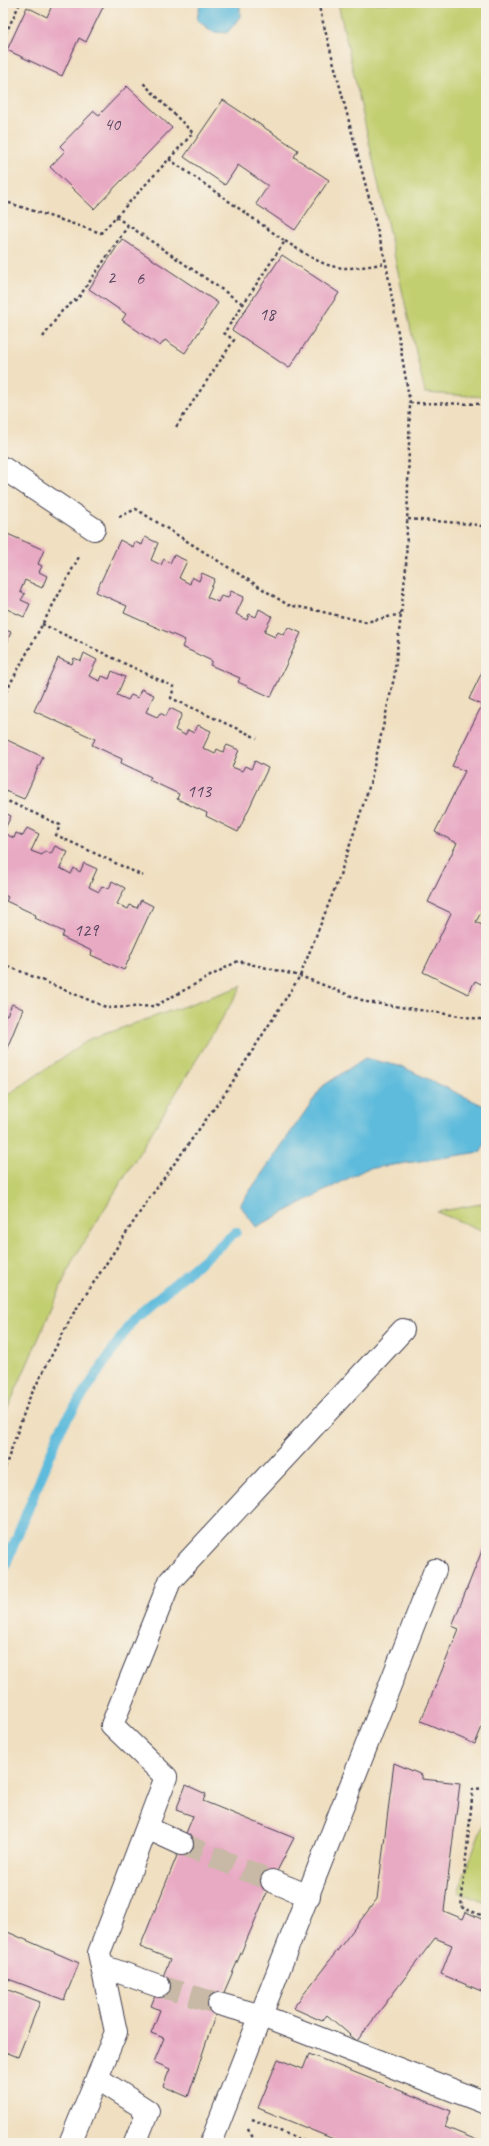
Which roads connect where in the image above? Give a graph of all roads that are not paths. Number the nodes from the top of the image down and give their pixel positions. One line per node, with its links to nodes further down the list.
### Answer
1 (3, 468): 2 (street)
2 (94, 529)
3 (403, 1330): 5 (street)
4 (435, 1570): 8 (street)
5 (146, 1828): 6 (street); 9 (street)
6 (182, 1844)
7 (272, 1882): 8 (street)
8 (309, 1896): 12 (street)
9 (102, 1966): 10 (street); 13 (street)
10 (159, 1986)
11 (219, 2004): 12 (street)
12 (262, 2016): 14 (street); 17 (street)
13 (97, 2078): 15 (street); 16 (street)
14 (486, 2103)
15 (70, 2143)
16 (135, 2143)
17 (211, 2143)

